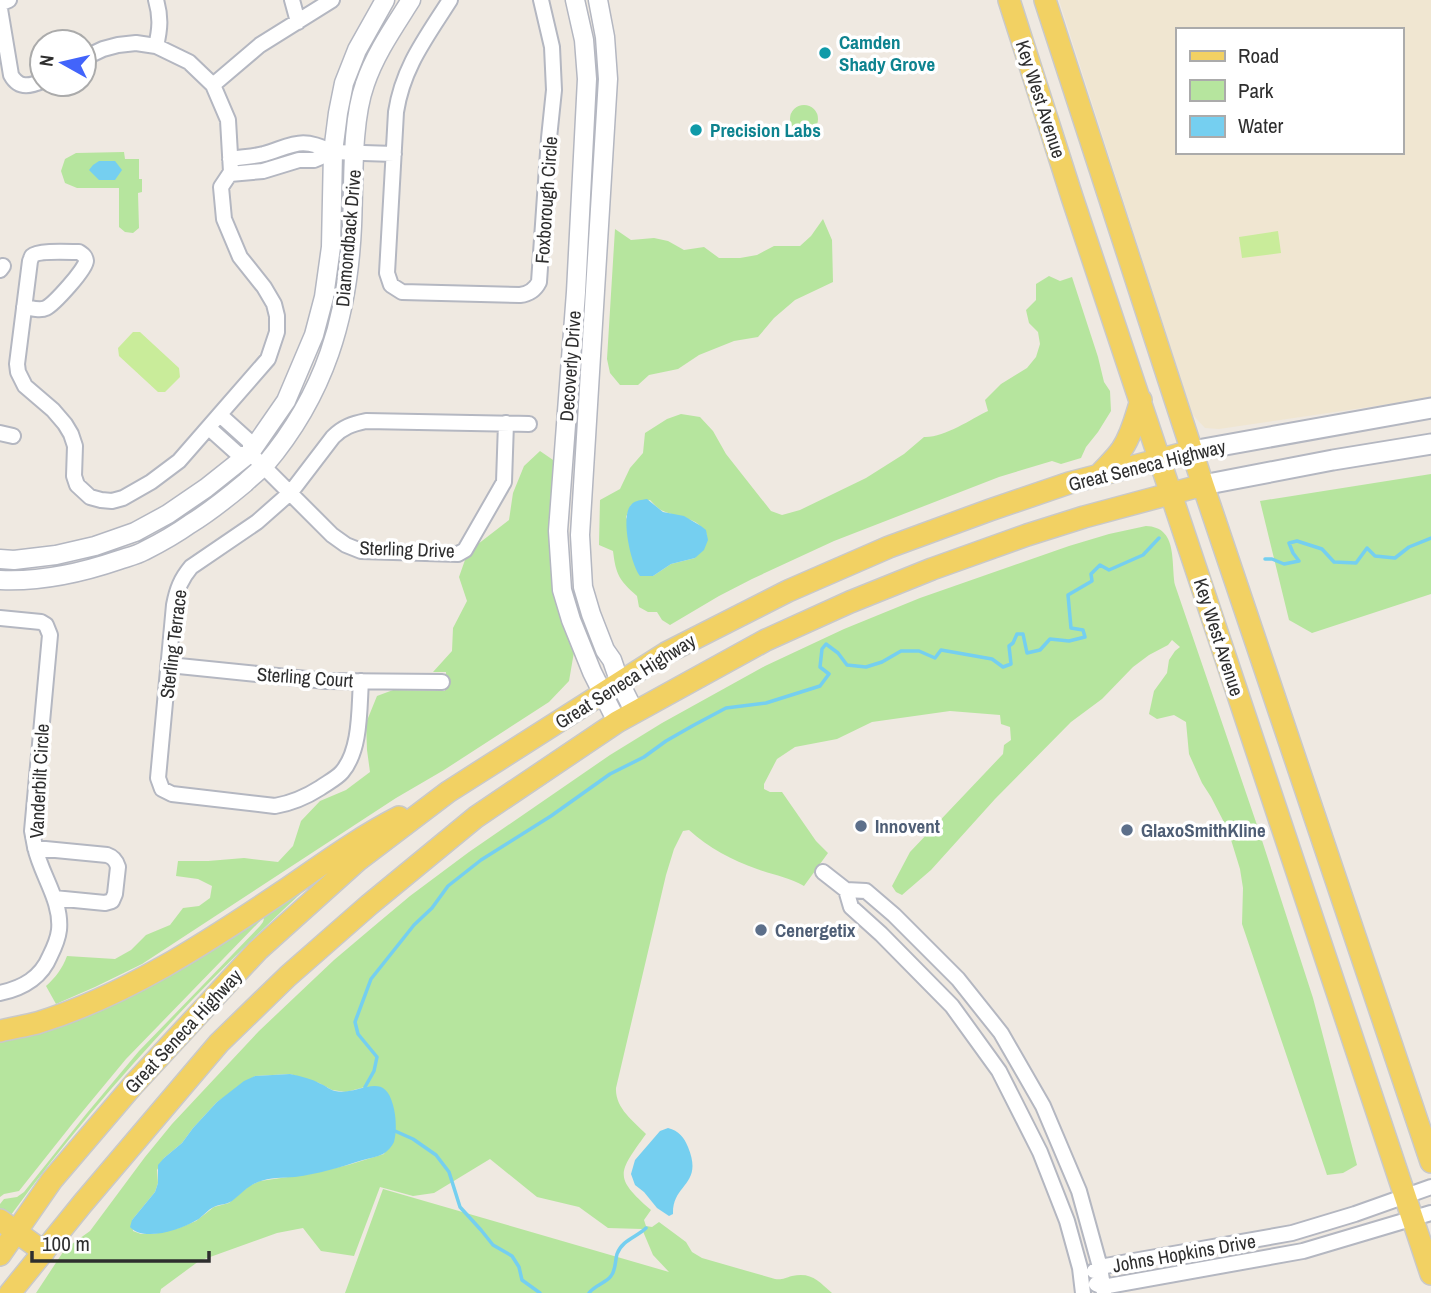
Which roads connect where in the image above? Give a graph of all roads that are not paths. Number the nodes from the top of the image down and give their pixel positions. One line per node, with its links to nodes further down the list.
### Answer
1 (9, 0): 17 (street)
2 (156, 0): 14 (street)
3 (292, 0): 13 (street)
4 (332, 0): 13 (street)
5 (385, 0): 18 (street, Diamondback Drive)
6 (411, 0): 19 (street, Diamondback Drive)
7 (450, 0): 20 (street, Foxborough Circle)
8 (541, 0): 20 (street, Foxborough Circle)
9 (575, 0): 44 (street, Decoverly Drive)
10 (598, 0): 44 (street, Decoverly Drive)
11 (1009, 0): 23 (main road, Key West Avenue)
12 (1045, 0): 30 (main road, Key West Avenue)
13 (298, 22): 16 (street)
14 (156, 46): 15 (street); 16 (street)
15 (98, 51)
16 (213, 85): 21 (street)
17 (28, 86)
18 (333, 152): 19 (street); 21 (street); 31 (street, Diamondback Drive)
19 (355, 152): 20 (street); 33 (street, Diamondback Drive)
20 (394, 154)
21 (230, 166): 25 (street)
22 (24, 307): 22 (street); 28 (street)
23 (1141, 400): 32 (main road, Key West Avenue); 34 (main road)
24 (1431, 408): 30 (main road, Great Seneca Highway)
25 (220, 415): 28 (street); 31 (street)
26 (506, 424): 27 (street, Sterling Terrace); 36 (street, Sterling Terrace); 36 (street, Sterling Drive)
27 (529, 424)
28 (209, 428): 31 (street)
29 (1431, 444): 35 (main road, Great Seneca Highway)
30 (1192, 451): 32 (main road, Great Seneca Highway); 35 (main road, Key West Avenue)
31 (250, 453): 33 (street, Sterling Drive); 38 (street, Diamondback Drive)
32 (1160, 460): 34 (main road, Great Seneca Highway); 37 (main road, Key West Avenue)
33 (264, 466): 36 (street, Sterling Drive); 39 (street, Diamondback Drive)
34 (1099, 475): 44 (main road, Great Seneca Highway)
35 (1203, 485): 37 (main road, Great Seneca Highway); 53 (main road, Key West Avenue)
36 (291, 492): 41 (street, Sterling Terrace)
37 (1171, 494): 45 (main road, Great Seneca Highway); 55 (main road, Key West Avenue)
38 (0, 559)
39 (0, 580)
40 (0, 618): 47 (street, Vanderbilt Circle)
41 (169, 664): 42 (street, Sterling Court); 42 (street, Sterling Terrace)
42 (362, 681): 43 (street, Sterling Court)
43 (442, 682)
44 (611, 688): 45 (street, Decoverly Drive); 46 (main road, Great Seneca Highway)
45 (626, 718): 58 (main road, Great Seneca Highway)
46 (448, 792): 52 (main road); 57 (main road, Great Seneca Highway)
47 (35, 848): 50 (street, Vanderbilt Circle); 50 (street)
48 (822, 872): 49 (street)
49 (846, 890): 60 (street); 63 (street)
50 (54, 898): 51 (street, Vanderbilt Circle)
51 (0, 993)
52 (0, 1031)
53 (1431, 1162)
54 (1431, 1187): 55 (street, Johns Hopkins Drive)
55 (1405, 1196): 56 (main road, Key West Avenue); 60 (street, Johns Hopkins Drive)
56 (1422, 1216): 62 (main road, Key West Avenue); 64 (street, Johns Hopkins Drive)
57 (8, 1226): 58 (main road); 59 (main road, Great Seneca Highway)
58 (44, 1252): 61 (main road, Great Seneca Highway)
59 (0, 1256): 61 (main road)
60 (1100, 1267): 63 (street, Johns Hopkins Drive); 64 (street)
61 (26, 1273): 65 (main road, Great Seneca Highway)
62 (1431, 1274)
63 (1082, 1286): 64 (street, Johns Hopkins Drive)
64 (1104, 1290)
65 (10, 1293)

